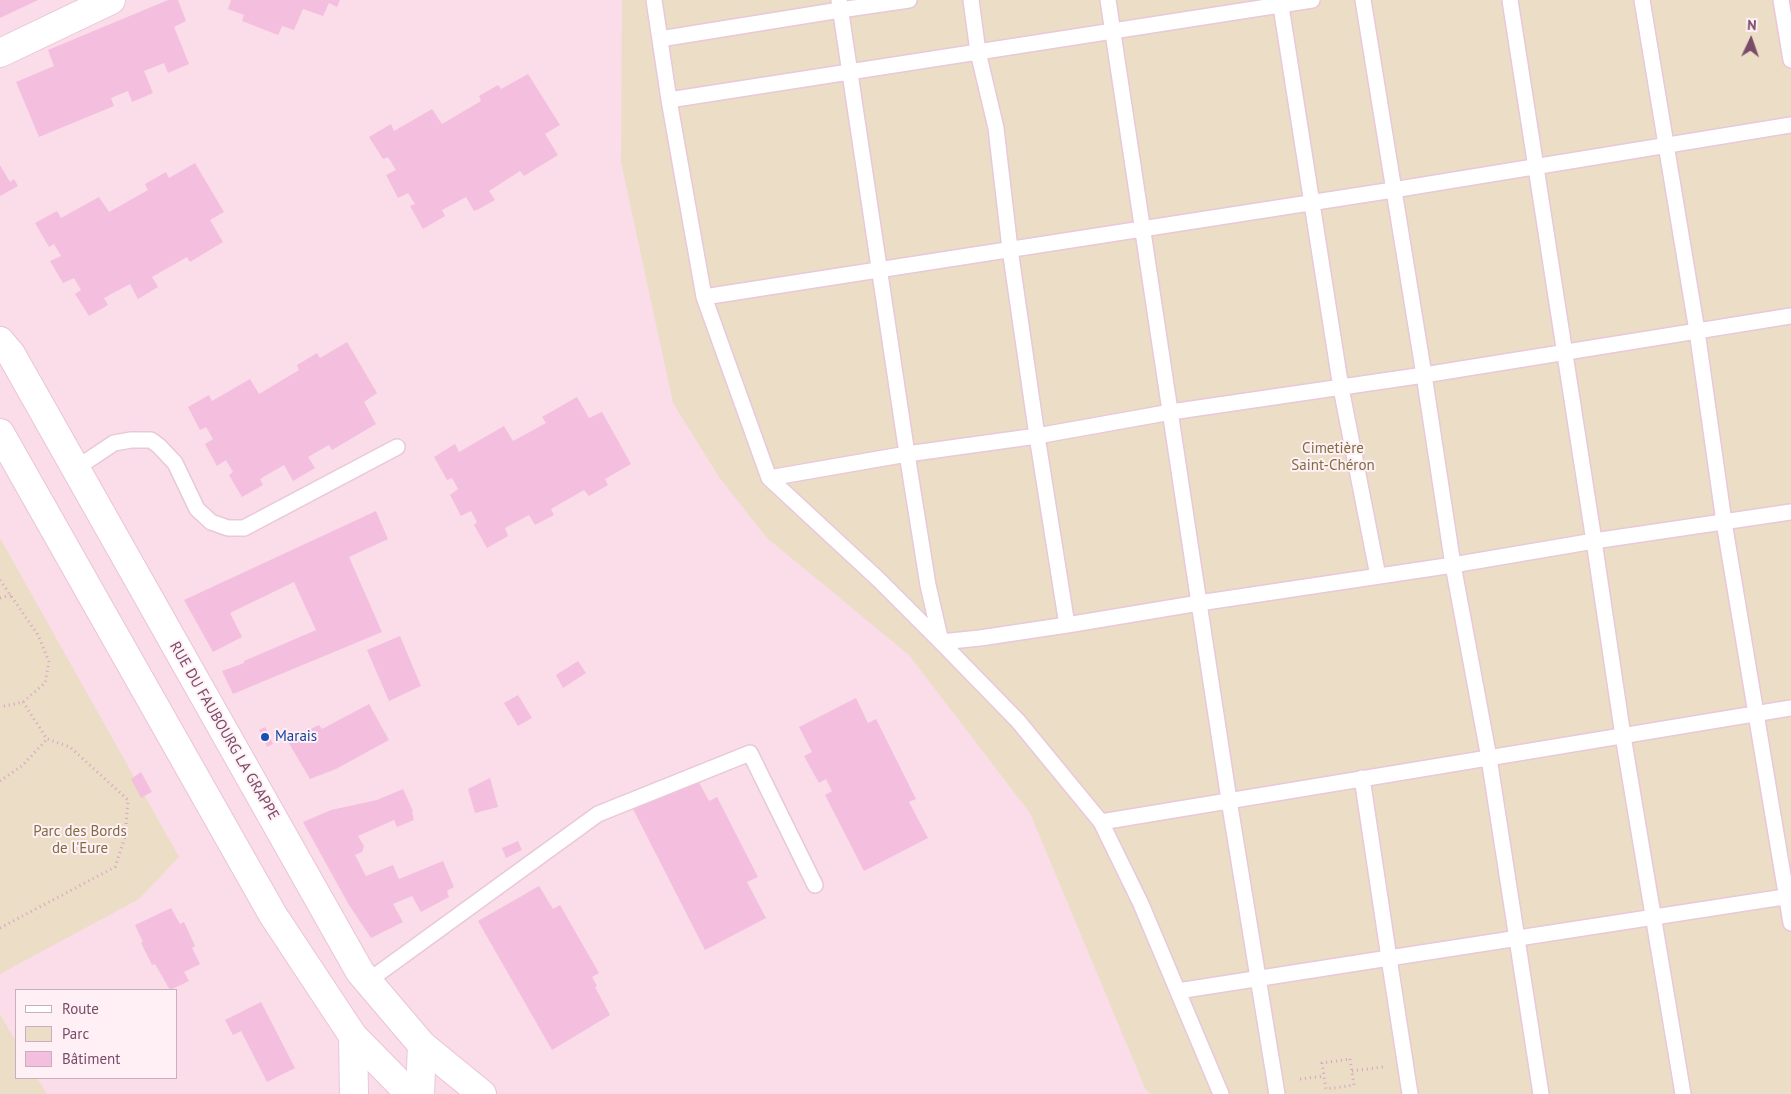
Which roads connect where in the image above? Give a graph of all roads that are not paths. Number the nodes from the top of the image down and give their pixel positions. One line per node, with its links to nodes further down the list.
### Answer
1 (112, 0): 16 (main road)
2 (654, 0): 14 (lane)
3 (909, 0): 12 (lane)
4 (970, 0): 15 (lane)
5 (1108, 0): 13 (lane)
6 (1312, 0): 11 (lane)
7 (1363, 0): 23 (lane)
8 (1510, 0): 22 (lane)
9 (1642, 0): 21 (lane)
10 (1781, 0): 17 (lane)
11 (1281, 3): 13 (lane); 24 (lane)
12 (840, 5): 14 (lane); 18 (lane)
13 (1112, 31): 15 (lane); 25 (lane)
14 (660, 39): 19 (lane)
15 (978, 52): 18 (lane); 26 (lane)
16 (0, 53)
17 (1791, 60)
18 (849, 72): 19 (lane); 27 (lane)
19 (669, 100): 28 (lane)
20 (1791, 125): 21 (lane)
21 (1666, 145): 22 (lane); 30 (lane)
22 (1536, 166): 23 (lane); 32 (lane)
23 (1393, 190): 24 (lane); 33 (lane)
24 (1313, 202): 25 (lane); 34 (lane)
25 (1144, 228): 26 (lane); 35 (lane)
26 (1010, 249): 27 (lane); 37 (lane)
27 (879, 269): 28 (lane); 39 (lane)
28 (704, 297): 41 (lane)
29 (1791, 316): 30 (lane)
30 (1697, 331): 32 (lane); 43 (lane)
31 (0, 341): 40 (main road, RUE DU FAUBOURG LA GRAPPE)
32 (1565, 352): 33 (lane); 44 (lane)
33 (1424, 375): 34 (lane); 45 (lane)
34 (1341, 388): 35 (lane); 46 (lane)
35 (1171, 412): 37 (lane); 47 (lane)
36 (0, 433): 66 (main road)
37 (1036, 436): 39 (lane); 48 (lane)
38 (398, 447): 40 (lane)
39 (907, 454): 41 (lane); 49 (lane)
40 (75, 469): 64 (main road, RUE DU FAUBOURG LA GRAPPE)
41 (769, 478): 49 (lane)
42 (1791, 512): 43 (lane)
43 (1724, 522): 44 (lane); 51 (lane)
44 (1594, 542): 45 (lane); 52 (lane)
45 (1454, 565): 46 (lane); 53 (lane)
46 (1378, 576): 47 (lane)
47 (1199, 603): 48 (lane); 55 (lane)
48 (1067, 625): 49 (lane)
49 (941, 642): 56 (lane)
50 (1791, 708): 51 (lane)
51 (1756, 714): 52 (lane); 58 (lane)
52 (1623, 736): 53 (lane); 59 (lane)
53 (1489, 758): 54 (lane); 61 (lane)
54 (1362, 778): 55 (lane); 62 (lane)
55 (1228, 800): 56 (lane); 63 (lane)
56 (1101, 822): 65 (lane)
57 (815, 885): 64 (lane)
58 (1789, 896): 59 (lane); 60 (lane)
59 (1653, 917): 61 (lane); 76 (lane)
60 (1791, 924)
61 (1516, 938): 62 (lane); 75 (lane)
62 (1389, 958): 63 (lane); 74 (lane)
63 (1258, 979): 65 (lane); 73 (lane)
64 (368, 981): 67 (main road, RUE DU FAUBOURG LA GRAPPE)
65 (1178, 991): 72 (lane)
66 (353, 1036): 68 (main road); 69 (main road)
67 (422, 1045): 70 (main road); 71 (main road, RUE DU FAUBOURG LA GRAPPE)
68 (354, 1094)
69 (410, 1094)
70 (420, 1094)
71 (482, 1094)
72 (1221, 1094)
73 (1277, 1094)
74 (1410, 1094)
75 (1540, 1094)
76 (1683, 1094)

